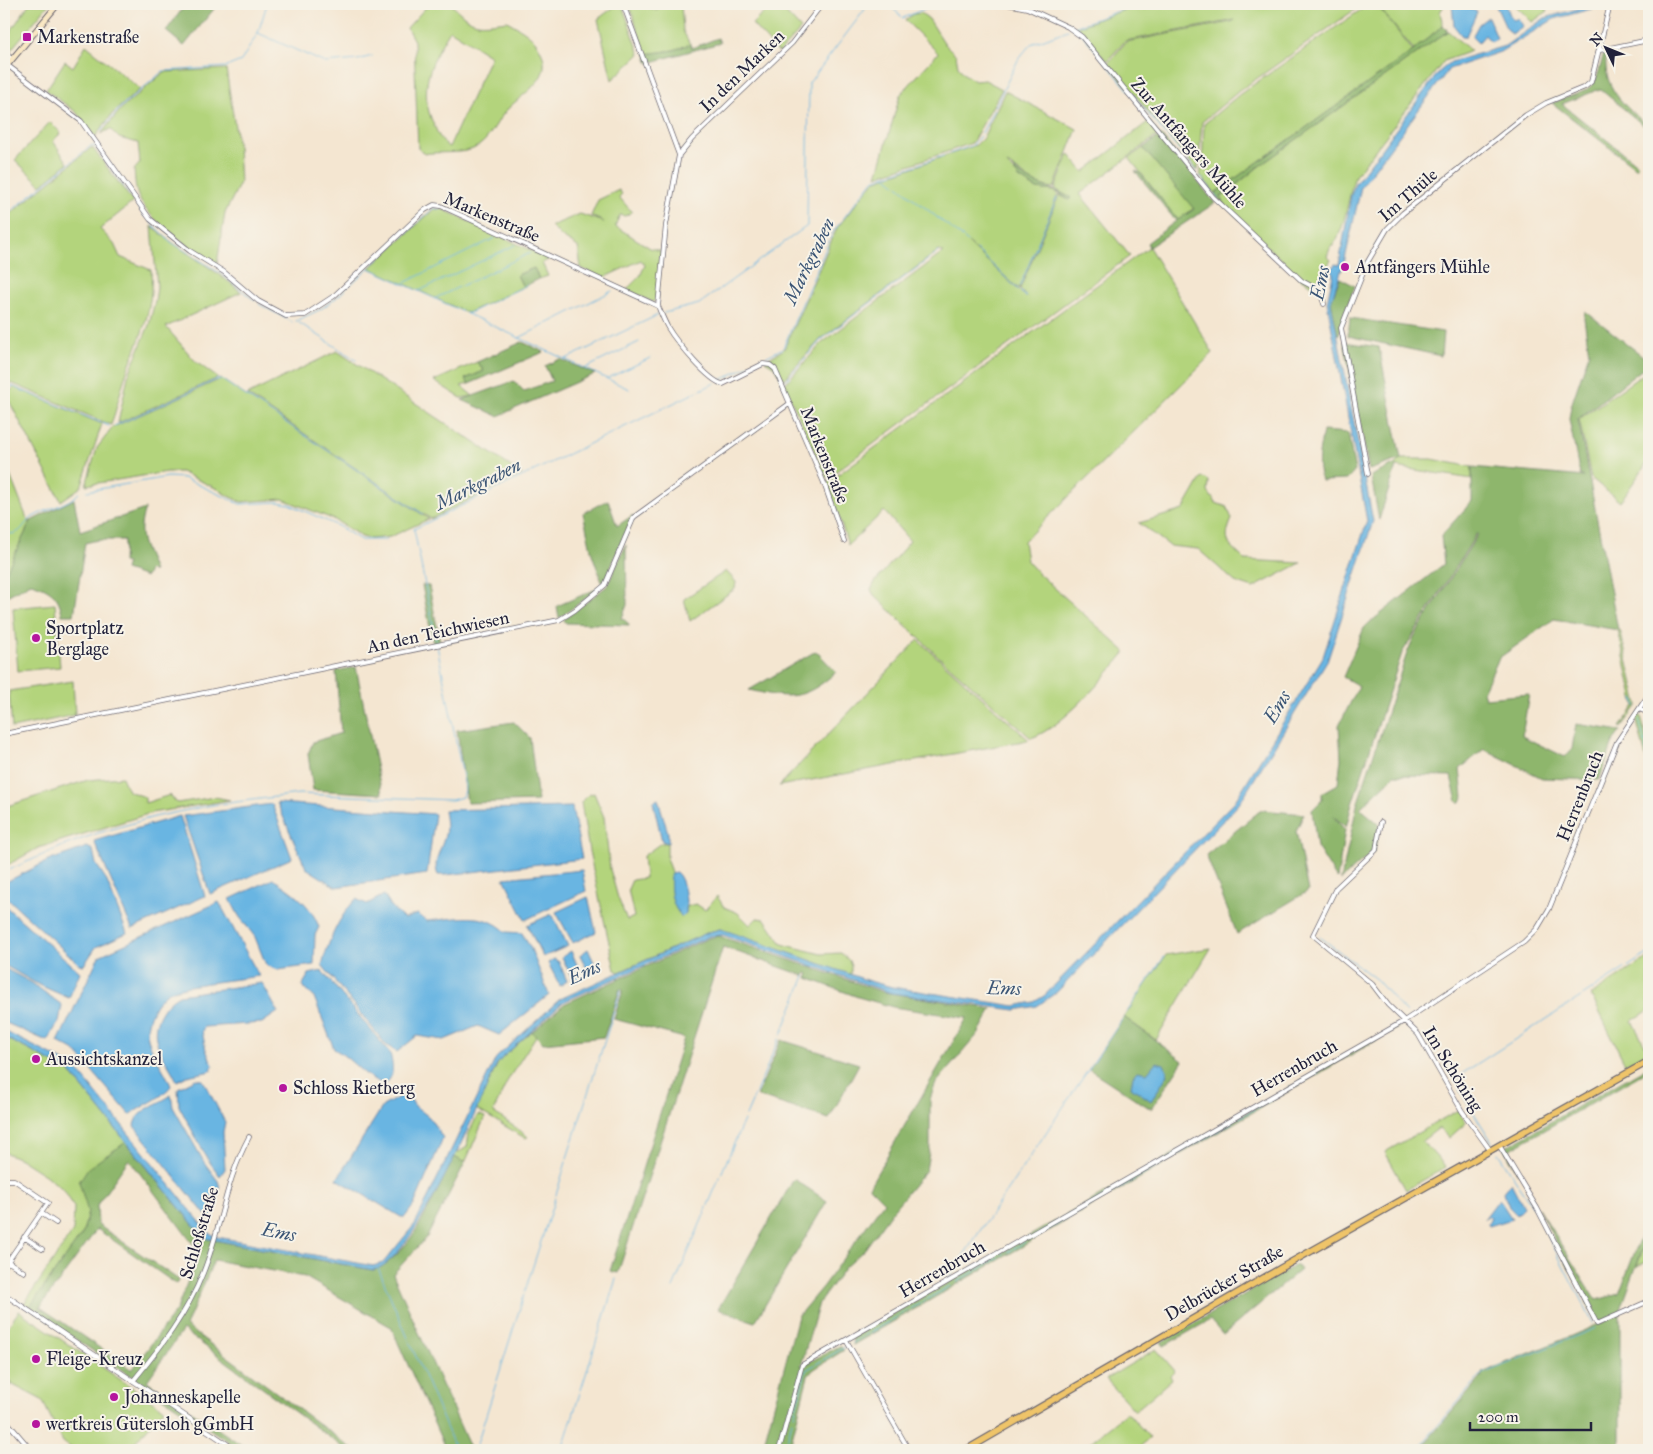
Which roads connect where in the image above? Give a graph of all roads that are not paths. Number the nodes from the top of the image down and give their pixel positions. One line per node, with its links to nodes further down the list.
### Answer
1 (58, 4): 10 (main road)
2 (623, 4): 12 (street)
3 (822, 4): 12 (street, In den Marken)
4 (1011, 4): 6 (street)
5 (1610, 4): 9 (street, Im Thüle)
6 (1025, 6): 13 (street, Zur Antfängers Mühle)
7 (1649, 40): 9 (street)
8 (4, 43): 10 (street)
9 (1600, 50): 16 (street, Im Thüle)
10 (12, 59): 11 (main road)
11 (6, 67): 14 (street, Markenstraße)
12 (679, 156): 14 (street, In den Marken)
13 (1324, 304)
14 (658, 306): 15 (street, Markenstraße)
15 (789, 404): 17 (street, Markenstraße); 21 (street, An den Teichwiesen)
16 (1368, 474)
17 (844, 542)
18 (1649, 694): 19 (street, Herrenbruch)
19 (1639, 709): 20 (street); 23 (street, Herrenbruch)
20 (1649, 713)
21 (4, 734)
22 (1381, 822): 23 (street, Im Schöning)
23 (1404, 1021): 27 (street, Im Schöning); 38 (street, Herrenbruch)
24 (1649, 1061): 26 (main road, Delbrücker Straße)
25 (249, 1137): 39 (street, Schloßstraße)
26 (1499, 1145): 27 (main road, Delbrücker Straße); 37 (street)
27 (1490, 1150): 47 (main road, Delbrücker Straße)
28 (4, 1180): 29 (street)
29 (41, 1213): 30 (street); 31 (street)
30 (56, 1223)
31 (24, 1238): 32 (street); 33 (street)
32 (42, 1249)
33 (6, 1260): 34 (street); 35 (street)
34 (4, 1268)
35 (24, 1272)
36 (4, 1294): 39 (street)
37 (1649, 1301)
38 (846, 1340): 45 (street, Herrenbruch); 46 (street)
39 (133, 1382): 41 (street)
40 (4, 1426): 42 (street)
41 (229, 1446): 43 (street); 44 (street)
42 (27, 1450)
43 (226, 1450)
44 (236, 1450)
45 (779, 1450)
46 (909, 1450)
47 (966, 1450)

